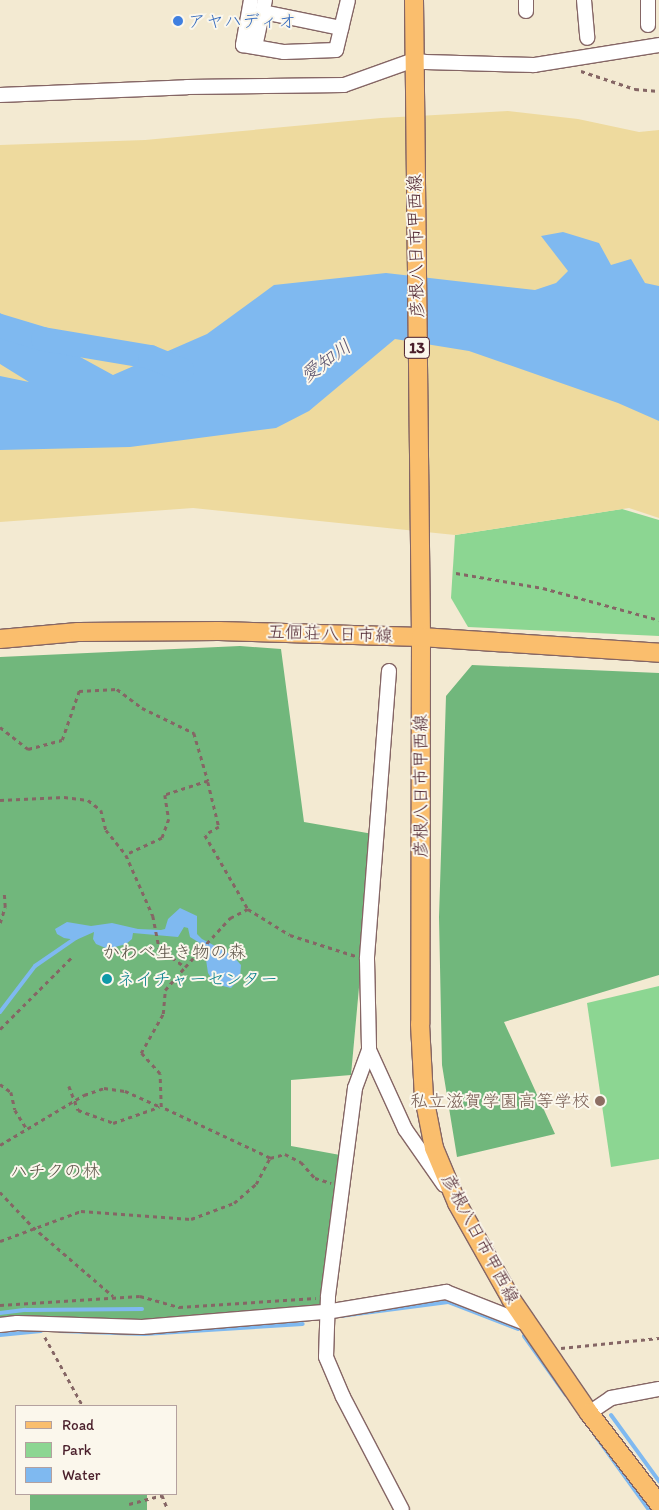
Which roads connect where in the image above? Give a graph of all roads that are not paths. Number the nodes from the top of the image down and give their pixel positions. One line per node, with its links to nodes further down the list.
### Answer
1 (251, 0): 11 (street)
2 (348, 0): 8 (street)
3 (414, 0): 12 (main road, 彦根八日市甲西線 / 13)
4 (584, 0): 9 (street)
5 (648, 0): 7 (street)
6 (264, 6): 8 (street); 11 (street)
7 (648, 25)
8 (341, 28): 11 (street)
9 (587, 38)
10 (659, 45): 12 (street)
11 (255, 47)
12 (414, 60): 13 (street); 14 (main road, 彦根八日市甲西線 / 13)
13 (0, 95)
14 (421, 637): 15 (main road, 五個荘八日市線); 16 (main road, 五個荘八日市線); 19 (main road, 彦根八日市甲西線 / 13)
15 (0, 640)
16 (659, 653)
17 (388, 671): 18 (street)
18 (369, 1050): 19 (street); 20 (street)
19 (457, 1203): 21 (main road, 彦根八日市甲西線 / 13)
20 (326, 1312): 21 (street); 22 (street); 26 (street)
21 (526, 1323): 24 (main road, 彦根八日市甲西線 / 13)
22 (0, 1325)
23 (659, 1389): 24 (street)
24 (589, 1413): 25 (main road, 彦根八日市甲西線 / 13)
25 (659, 1504)
26 (402, 1510)

